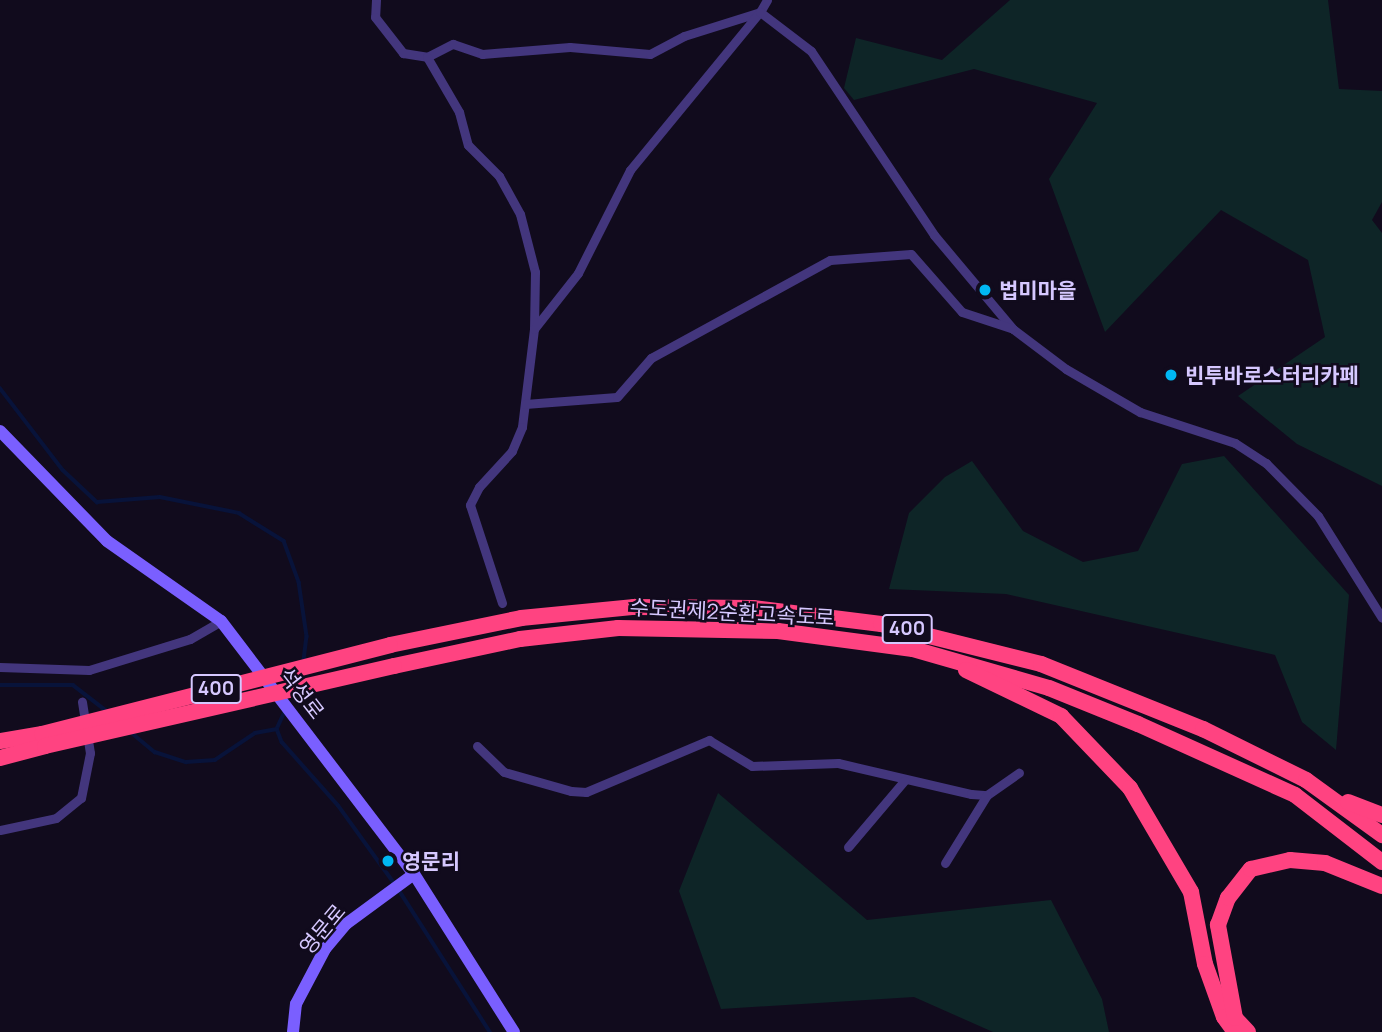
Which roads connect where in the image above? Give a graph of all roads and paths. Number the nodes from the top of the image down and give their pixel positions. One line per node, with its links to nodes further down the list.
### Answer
1 (376, 0): 4 (street)
2 (767, 0): 3 (street)
3 (760, 12): 4 (street); 5 (street); 6 (street)
4 (427, 57): 5 (street)
5 (534, 329): 7 (street)
6 (1013, 329): 7 (street); 10 (street)
7 (524, 404): 9 (street)
8 (0, 431): 11 (street, 석성로)
9 (502, 604)
10 (1382, 618)
11 (221, 621): 13 (street); 29 (street, 석성로)
12 (950, 657): 15 (highway, 수도권제2순환고속도로 / 400, bridge); 27 (highway, 수도권제2순환고속도로 / 400); 33 (highway)
13 (0, 667)
14 (82, 702): 24 (street)
15 (44, 740): 16 (highway, 수도권제2순환고속도로 / 400); 18 (highway, 수도권제2순환고속도로 / 400); 22 (highway, 수도권제2순환고속도로 / 400, bridge)
16 (0, 741)
17 (477, 746): 20 (street)
18 (0, 758)
19 (1020, 773): 21 (street)
20 (904, 781): 21 (street); 26 (street)
21 (987, 795): 28 (street)
22 (1336, 799): 23 (highway); 25 (highway, 수도권제2순환고속도로 / 400)
23 (1382, 815)
24 (0, 830)
25 (1382, 835)
26 (848, 848)
27 (1382, 862)
28 (945, 863)
29 (410, 877): 31 (street, 영문로); 32 (street, 석성로)
30 (1382, 886): 34 (highway)
31 (293, 1032)
32 (514, 1032)
33 (1235, 1032)
34 (1248, 1032)

